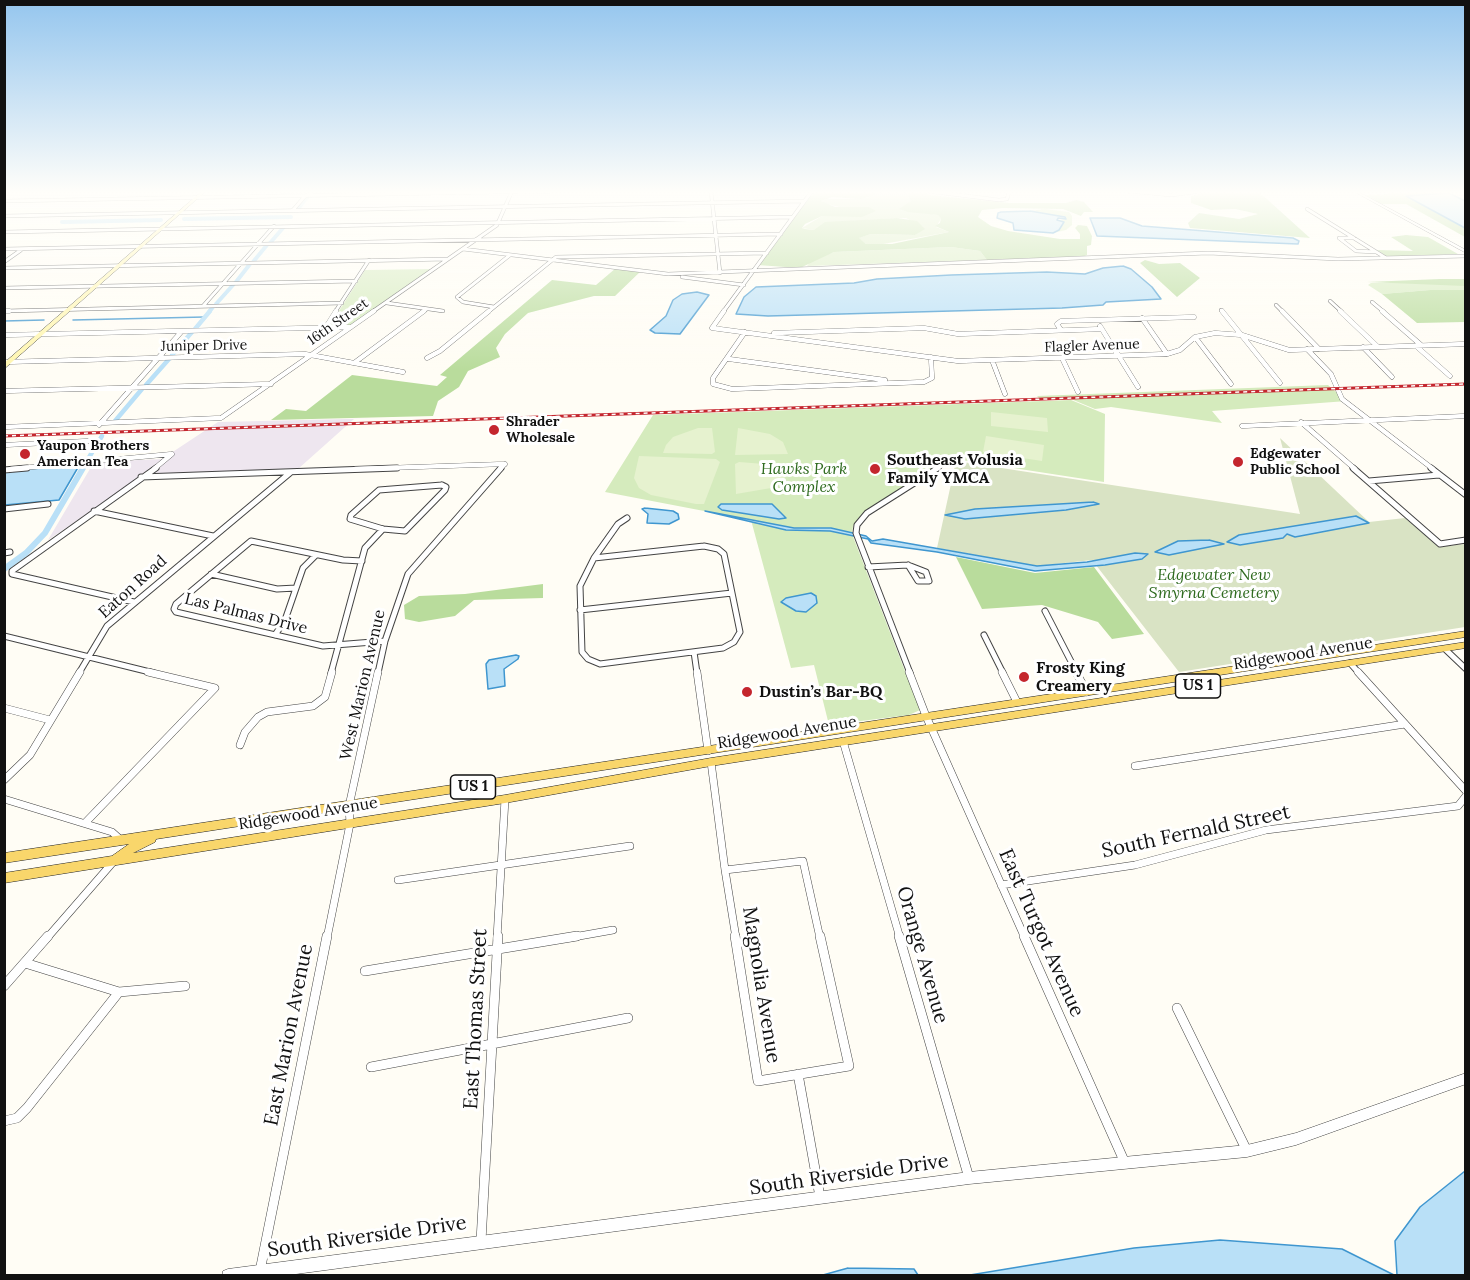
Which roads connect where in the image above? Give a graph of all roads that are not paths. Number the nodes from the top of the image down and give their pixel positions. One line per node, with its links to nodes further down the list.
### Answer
1 (20, 251): 16 (street)
2 (136, 251): 18 (main road)
3 (253, 251): 17 (street)
4 (460, 251): 12 (street, 16th Street)
5 (477, 251): 11 (street)
6 (1356, 251): 7 (street)
7 (1376, 252): 13 (street)
8 (717, 253): 9 (street); 15 (street); 22 (street)
9 (767, 253): 20 (street)
10 (1466, 254): 13 (street)
11 (510, 255): 15 (street); 34 (street)
12 (449, 258): 14 (street); 28 (street, 16th Street)
13 (1387, 258): 20 (street)
14 (369, 260): 17 (street); 23 (street)
15 (551, 260): 21 (street); 34 (street)
16 (4, 262)
17 (242, 263): 18 (street); 24 (street)
18 (119, 266): 19 (street); 26 (main road)
19 (4, 268)
20 (753, 272): 22 (street); 25 (street)
21 (657, 273): 22 (street); 25 (street)
22 (720, 273)
23 (356, 281): 24 (street); 31 (street)
24 (224, 284): 26 (street); 33 (street)
25 (744, 285): 48 (street, Flagler Avenue)
26 (96, 286): 27 (street); 35 (main road)
27 (4, 288)
28 (387, 302): 36 (street); 44 (street, 16th Street)
29 (1330, 302): 57 (street)
30 (1372, 302): 55 (street)
31 (342, 303): 33 (street); 43 (street)
32 (1276, 304): 58 (street)
33 (204, 306): 35 (street)
34 (494, 307): 65 (street)
35 (70, 309): 38 (street); 49 (main road)
36 (427, 309): 39 (street); 70 (street)
37 (1221, 310): 52 (street)
38 (4, 311)
39 (443, 311)
40 (1194, 317): 41 (street)
41 (1142, 318): 42 (street); 60 (street)
42 (1097, 320): 45 (street); 46 (street)
43 (326, 327): 44 (street); 47 (street)
44 (351, 327): 61 (street, 16th Street)
45 (1102, 329): 46 (street); 62 (street)
46 (1061, 330): 50 (street)
47 (182, 331): 49 (street); 63 (street)
48 (745, 332): 50 (street, Flagler Avenue); 66 (street)
49 (42, 334): 51 (street); 69 (main road)
50 (756, 334): 64 (street, Flagler Avenue)
51 (4, 335)
52 (1242, 335): 53 (street, Flagler Avenue); 59 (street, Flagler Avenue); 76 (street)
53 (1195, 337): 60 (street, Flagler Avenue); 78 (street)
54 (1466, 344): 55 (street, Flagler Avenue)
55 (1419, 346): 57 (street, Flagler Avenue); 73 (street)
56 (1363, 347): 57 (street, Flagler Avenue); 58 (street, Flagler Avenue); 74 (street)
57 (1378, 347)
58 (1318, 349): 59 (street, Flagler Avenue)
59 (1307, 350): 85 (street)
60 (1167, 354): 62 (street, Flagler Avenue)
61 (312, 355): 63 (street, Juniper Drive); 70 (street, Juniper Drive); 77 (street, 16th Street)
62 (1119, 355): 67 (street, Flagler Avenue); 80 (street)
63 (158, 357): 69 (street, Juniper Drive); 79 (street)
64 (931, 357): 68 (street, Flagler Avenue); 75 (street)
65 (427, 358)
66 (729, 358): 75 (street); 75 (street)
67 (1062, 358): 68 (street, Flagler Avenue); 82 (street)
68 (992, 360): 83 (street)
69 (7, 362): 71 (main road)
70 (354, 363): 72 (street, Juniper Drive)
71 (4, 367)
72 (403, 372)
73 (1450, 376)
74 (1392, 377)
75 (903, 383)
76 (1280, 383)
77 (271, 384): 79 (street); 87 (street, 16th Street)
78 (1231, 384)
79 (131, 387): 81 (street); 87 (street)
80 (1138, 387)
81 (4, 391)
82 (1078, 392)
83 (1005, 394)
84 (1466, 416): 85 (street)
85 (1370, 420): 86 (street); 95 (street)
86 (1301, 422): 88 (street); 97 (street)
87 (99, 425): 89 (street)
88 (1242, 426)
89 (4, 427)
90 (88, 441): 91 (street)
91 (4, 445)
92 (942, 465): 110 (street, East Turgot Avenue)
93 (4, 470): 96 (street)
94 (291, 472): 96 (street); 104 (street, Eaton Road); 121 (street, West Marion Avenue)
95 (1440, 475): 97 (street); 98 (street)
96 (141, 477): 101 (street)
97 (1369, 482): 105 (street)
98 (1466, 495)
99 (48, 504): 100 (street)
100 (4, 509)
101 (94, 511): 104 (street); 114 (street)
102 (627, 518): 107 (street)
103 (383, 529): 103 (street); 108 (street)
104 (213, 536): 114 (street, Eaton Road)
105 (1466, 540)
106 (316, 555): 108 (street, Las Palmas Drive); 111 (street, Las Palmas Drive); 112 (street)
107 (594, 558): 113 (street); 115 (street)
108 (362, 561): 123 (street)
109 (908, 566): 110 (street)
110 (868, 567): 138 (street, East Turgot Avenue)
111 (212, 574): 112 (street); 119 (street, Las Palmas Drive)
112 (296, 588): 119 (street)
113 (732, 592): 115 (street); 126 (street)
114 (134, 602): 128 (street, Eaton Road)
115 (580, 610): 126 (street)
116 (1045, 611): 133 (street)
117 (984, 634): 134 (street)
118 (1466, 634): 122 (main road, Ridgewood Avenue / US 1)
119 (275, 635): 123 (street, Las Palmas Drive)
120 (4, 636): 128 (street)
121 (385, 640): 123 (street, Las Palmas Drive); 154 (street, West Marion Avenue)
122 (1421, 641): 127 (main road, Ridgewood Avenue / US 1); 129 (main road)
123 (340, 645): 144 (street)
124 (1466, 645): 125 (main road, Ridgewood Avenue / US 1)
125 (1444, 649): 129 (main road, Ridgewood Avenue / US 1); 130 (street)
126 (694, 652): 145 (street)
127 (1331, 655): 131 (main road, Ridgewood Avenue / US 1); 132 (main road)
128 (88, 656): 139 (street, Eaton Road); 155 (street)
129 (1352, 663): 132 (main road, Ridgewood Avenue / US 1); 140 (street)
130 (1466, 669)
131 (1176, 678): 133 (main road, Ridgewood Avenue / US 1); 135 (main road)
132 (1252, 678): 135 (main road, Ridgewood Avenue / US 1)
133 (1087, 692): 134 (main road, Ridgewood Avenue / US 1); 137 (main road)
134 (1017, 702): 138 (main road, Ridgewood Avenue / US 1)
135 (1101, 702): 137 (main road, Ridgewood Avenue / US 1)
136 (4, 708): 139 (street)
137 (1016, 714): 141 (main road, Ridgewood Avenue / US 1)
138 (926, 716): 141 (street, East Turgot Avenue); 143 (main road, Ridgewood Avenue / US 1)
139 (50, 720): 149 (street, Eaton Road)
140 (1405, 724): 147 (street); 150 (street)
141 (931, 728): 142 (main road, Ridgewood Avenue / US 1); 166 (street, East Turgot Avenue)
142 (843, 741): 146 (main road, Ridgewood Avenue / US 1); 183 (street, Orange Avenue)
143 (759, 743): 145 (main road, Ridgewood Avenue / US 1); 146 (main road)
144 (240, 745)
145 (708, 751): 148 (main road); 154 (main road, Ridgewood Avenue / US 1)
146 (711, 762): 148 (main road, Ridgewood Avenue / US 1); 163 (street, Magnolia Avenue)
147 (1135, 766)
148 (650, 773): 153 (main road, Ridgewood Avenue / US 1)
149 (4, 780)
150 (1466, 791)
151 (1466, 796): 166 (street, South Fernald Street)
152 (4, 799): 155 (street)
153 (505, 799): 156 (main road, Ridgewood Avenue / US 1); 162 (street, East Thomas Street)
154 (349, 806): 156 (street, East Marion Avenue); 157 (main road, Ridgewood Avenue / US 1)
155 (86, 823): 158 (street)
156 (350, 824): 161 (main road, Ridgewood Avenue / US 1); 186 (street, East Marion Avenue)
157 (162, 834): 158 (main road, Ridgewood Avenue / US 1); 161 (main road, Ridgewood Avenue / US 1)
158 (121, 840): 160 (main road, Ridgewood Avenue / US 1)
159 (630, 846): 162 (street)
160 (4, 858)
161 (115, 860): 164 (main road, Ridgewood Avenue / US 1); 169 (street)
162 (503, 867): 165 (street); 168 (street, East Thomas Street)
163 (725, 870): 178 (street, Magnolia Avenue); 178 (street)
164 (4, 878)
165 (398, 880)
166 (1001, 885): 182 (street, East Turgot Avenue)
167 (613, 930): 168 (street)
168 (497, 948): 170 (street); 176 (street, East Thomas Street)
169 (25, 963): 171 (street); 173 (street)
170 (364, 971)
171 (4, 986)
172 (185, 986): 173 (street)
173 (119, 992): 180 (street)
174 (1178, 1008): 181 (street)
175 (628, 1018): 176 (street)
176 (493, 1044): 177 (street); 185 (street, East Thomas Street)
177 (371, 1067)
178 (798, 1074): 184 (street, Magnolia Avenue)
179 (1466, 1078): 181 (street, South Riverside Drive)
180 (4, 1121)
181 (1247, 1151): 182 (street, South Riverside Drive)
182 (1125, 1163): 183 (street, South Riverside Drive)
183 (969, 1178): 184 (street, South Riverside Drive)
184 (820, 1200): 185 (street, South Riverside Drive)
185 (481, 1241): 186 (street, South Riverside Drive)
186 (260, 1271): 187 (street, South Riverside Drive)
187 (228, 1275)

